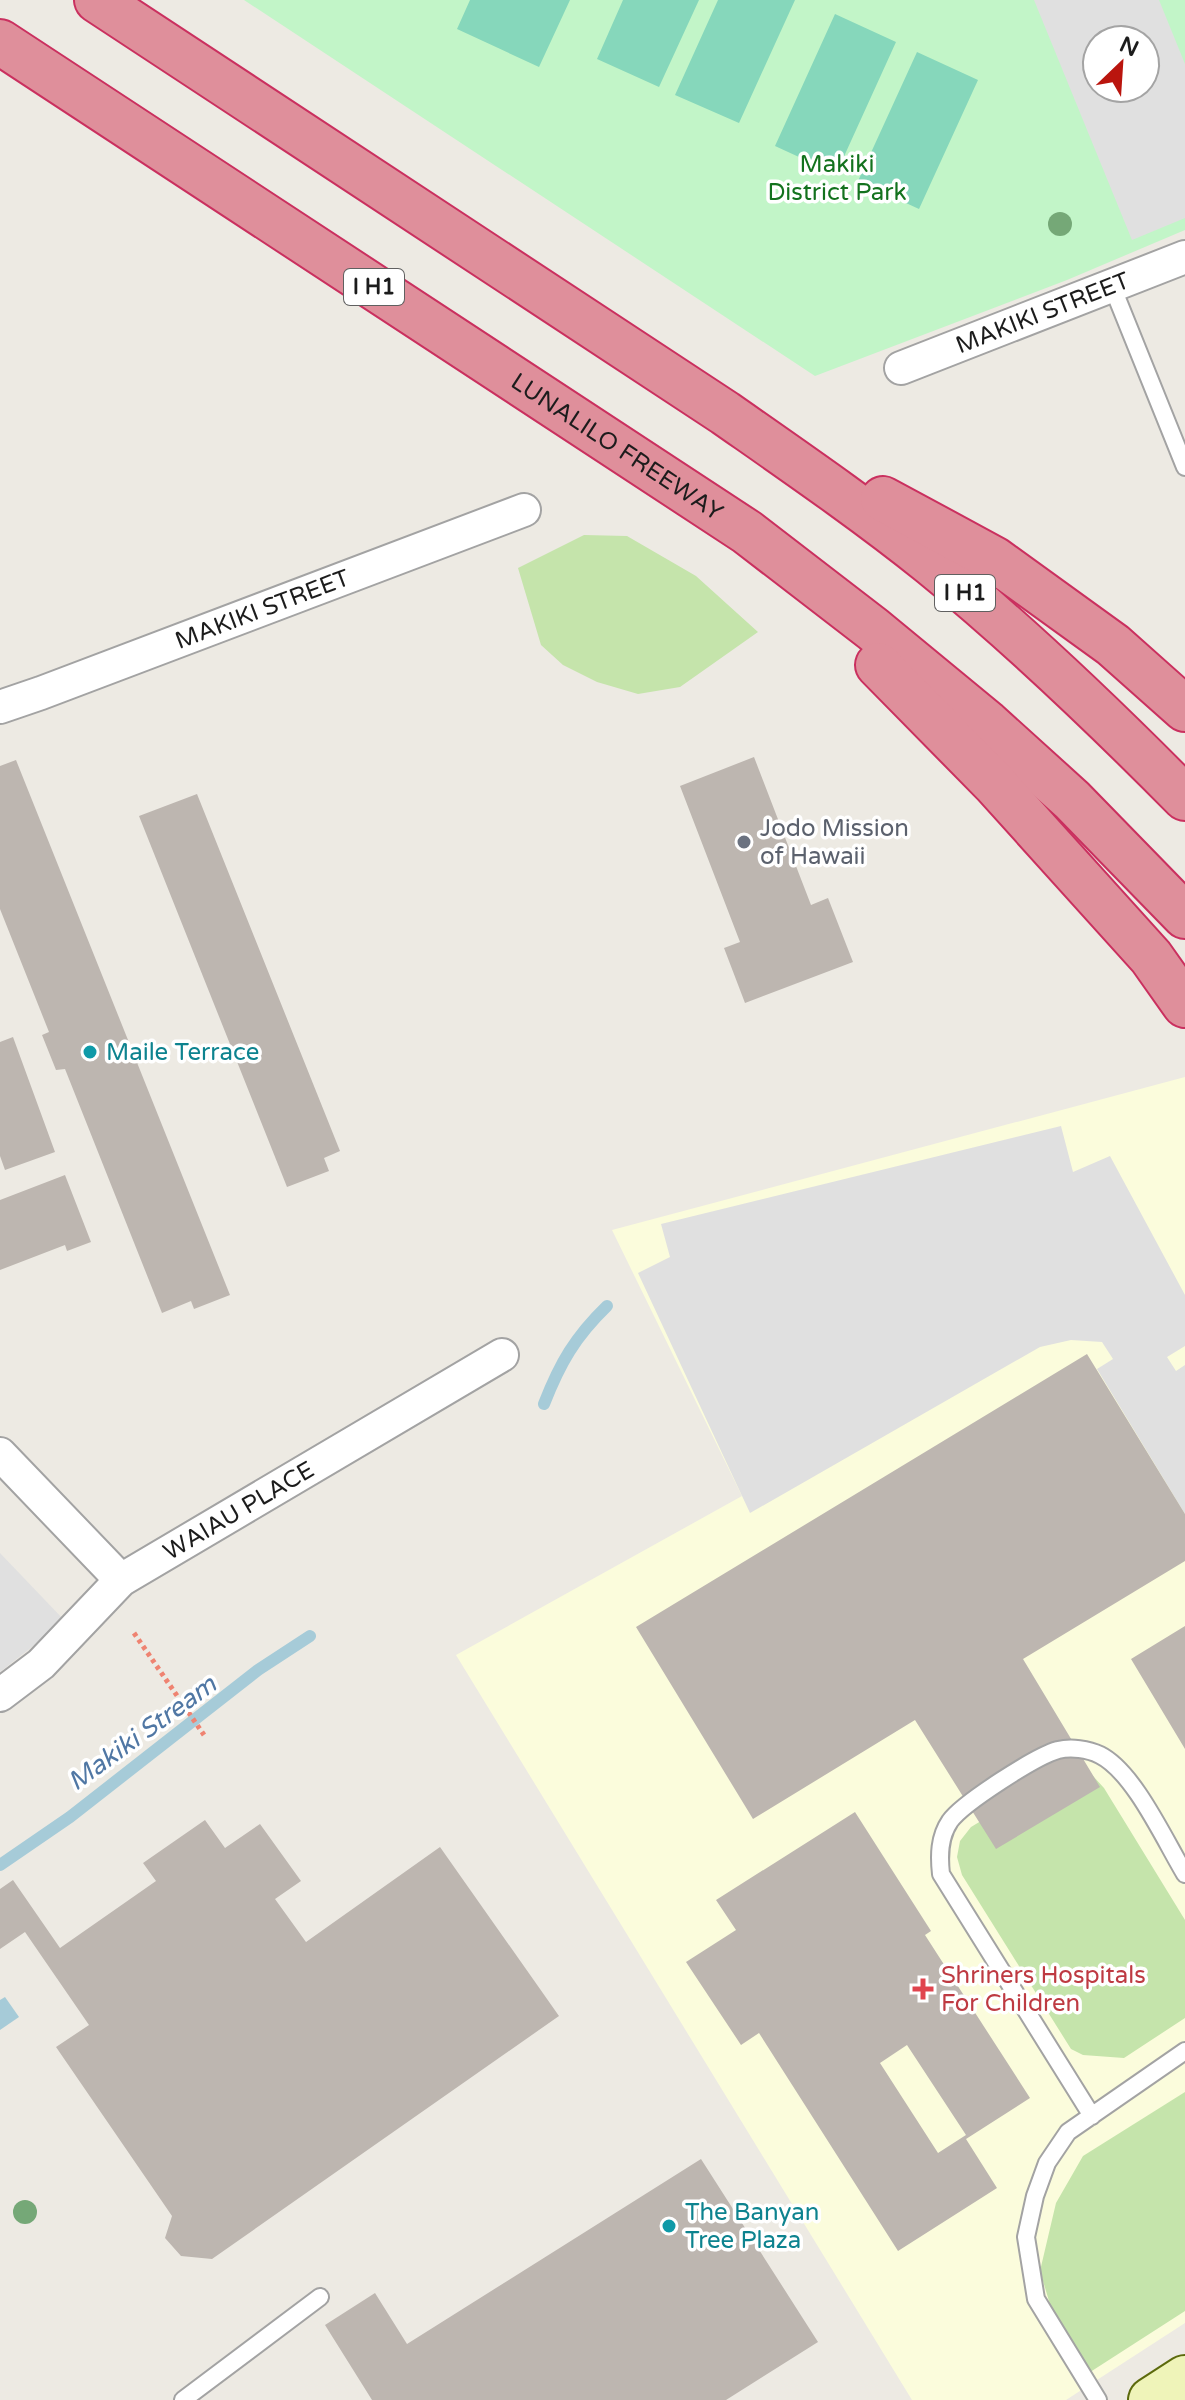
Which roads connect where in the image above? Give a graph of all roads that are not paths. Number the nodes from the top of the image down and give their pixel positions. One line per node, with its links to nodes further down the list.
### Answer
1 (97, 0): 6 (highway, I H1)
2 (0, 42): 9 (highway, LUNALILO FREEWAY / I H1)
3 (1185, 257): 4 (street, MAKIKI STREET)
4 (1112, 286): 5 (street, MAKIKI STREET); 7 (lane)
5 (901, 368)
6 (725, 413): 11 (highway); 12 (highway, I H1)
7 (1185, 467)
8 (524, 510): 10 (street, MAKIKI STREET)
9 (747, 532): 13 (highway, LUNALILO FREEWAY / I H1); 14 (highway)
10 (0, 707)
11 (1185, 709)
12 (1185, 798)
13 (1185, 916)
14 (1185, 1005)
15 (502, 1355): 17 (street, WAIAU PLACE)
16 (0, 1454): 17 (street)
17 (121, 1580): 18 (street, WAIAU PLACE)
18 (0, 1695)
19 (1185, 1874): 21 (lane)
20 (1185, 2051): 21 (lane)
21 (1092, 2116): 25 (lane)
22 (320, 2297): 24 (lane)
23 (1185, 2378): 26 (main road)
24 (183, 2400)
25 (1098, 2400)
26 (1151, 2400)

